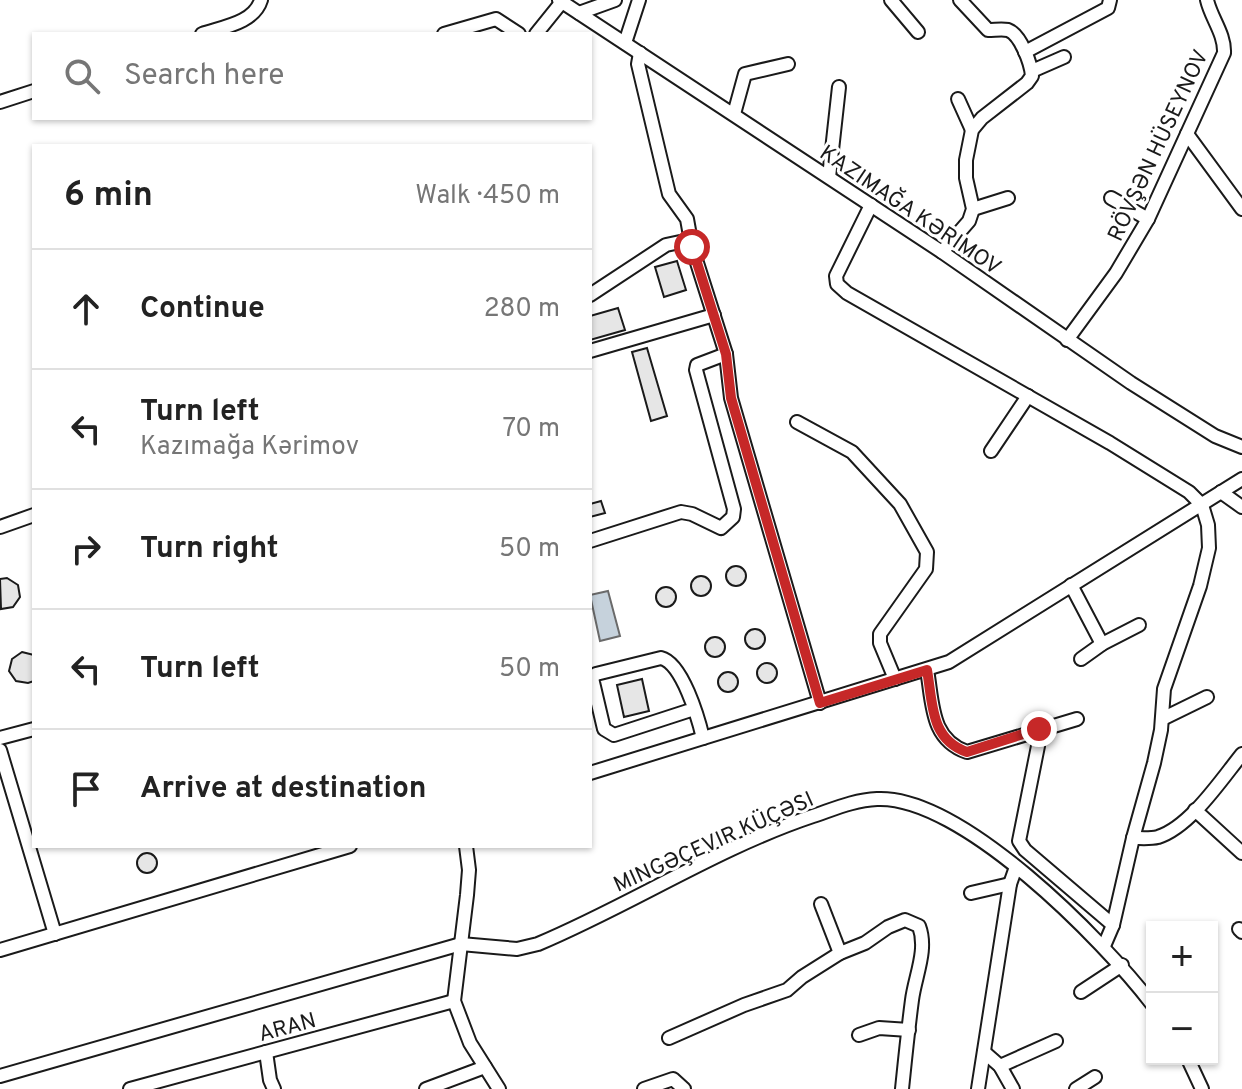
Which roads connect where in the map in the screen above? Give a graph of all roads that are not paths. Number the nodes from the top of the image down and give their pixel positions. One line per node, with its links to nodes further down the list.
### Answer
1 (261, 0): 10 (street)
2 (615, 0): 9 (street)
3 (639, 0): 15 (street)
4 (891, 0): 14 (street)
5 (960, 0): 16 (street)
6 (1110, 0): 16 (street)
7 (1207, 0): 27 (street, RÖVŞƏN HÜSEYNOV)
8 (560, 1): 9 (street); 13 (street)
9 (579, 13): 15 (street)
10 (208, 32)
11 (451, 32): 12 (street)
12 (516, 32)
13 (537, 32)
14 (918, 32)
15 (625, 43): 17 (street)
16 (1025, 52): 20 (street)
17 (640, 53): 25 (street); 35 (street)
18 (1064, 57): 20 (street)
19 (788, 64): 25 (street)
20 (1032, 71): 26 (street)
21 (839, 87): 28 (street)
22 (32, 92): 24 (street)
23 (958, 99): 26 (street)
24 (0, 102)
25 (734, 114): 28 (street)
26 (972, 130): 32 (street)
27 (1187, 134): 33 (street); 34 (street, RÖVŞƏN HÜSEYNOV)
28 (829, 177): 31 (street)
29 (1008, 198): 32 (street)
30 (1111, 198): 34 (street)
31 (871, 205): 36 (street); 42 (street)
32 (973, 209): 36 (street)
33 (1242, 209)
34 (1148, 219): 39 (street, RÖVŞƏN HÜSEYNOV)
35 (692, 247): 37 (street); 38 (street)
36 (942, 252): 39 (street)
37 (592, 294)
38 (714, 315): 40 (street); 41 (street)
39 (1067, 340): 44 (street)
40 (592, 350)
41 (726, 354): 52 (street); 60 (street)
42 (1028, 396): 45 (street); 48 (street)
43 (797, 422): 58 (street)
44 (1242, 447)
45 (991, 451)
46 (1242, 479): 47 (street)
47 (1221, 492): 48 (street); 49 (street)
48 (1202, 505): 53 (street); 63 (street)
49 (1242, 507)
50 (32, 516): 51 (street)
51 (0, 527)
52 (592, 540)
53 (1071, 585): 55 (street); 57 (street)
54 (1139, 625): 55 (street)
55 (1102, 644): 56 (street)
56 (1081, 659)
57 (927, 670): 58 (street); 62 (street)
58 (895, 679): 60 (street)
59 (1207, 697): 63 (street)
60 (820, 703): 66 (street)
61 (694, 709): 61 (street); 66 (street)
62 (1077, 719)
63 (1162, 719): 72 (street)
64 (32, 730): 65 (street)
65 (0, 738)
66 (703, 738): 70 (street)
67 (1038, 746): 80 (street)
68 (0, 750): 81 (street)
69 (1242, 754): 71 (street)
70 (592, 772)
71 (1195, 810): 72 (street); 75 (street)
72 (1133, 838): 80 (street)
73 (343, 848): 81 (street)
74 (466, 848): 82 (street)
75 (1242, 853)
76 (1016, 867): 77 (street); 82 (street, MINGƏÇEVIR KÜÇƏSI); 83 (street, MINGƏÇEVIR KÜÇƏSI)
77 (1010, 884): 78 (street); 95 (street)
78 (971, 893)
79 (821, 904): 85 (street)
80 (1113, 925): 83 (street)
81 (55, 934): 84 (street)
82 (461, 944): 89 (street); 99 (street)
83 (1104, 946): 86 (street, MINGƏÇEVIR KÜÇƏSI)
84 (0, 950)
85 (840, 953): 90 (street); 92 (street)
86 (1122, 965): 87 (street); 88 (street, MINGƏÇEVIR KÜÇƏSI)
87 (1081, 992)
88 (1146, 996)
89 (454, 1001): 94 (street, ARAN); 98 (street)
90 (909, 1030): 91 (street); 107 (street)
91 (859, 1035)
92 (669, 1038)
93 (1056, 1041): 97 (street)
94 (266, 1052): 101 (street, ARAN); 102 (street)
95 (984, 1052): 97 (street); 108 (street)
96 (1191, 1065): 111 (street)
97 (1000, 1066): 109 (street)
98 (485, 1067): 103 (street); 104 (street)
99 (0, 1076)
100 (1095, 1077): 110 (street)
101 (130, 1089)
102 (274, 1089)
103 (426, 1089)
104 (499, 1089)
105 (644, 1089): 106 (street)
106 (684, 1089)
107 (902, 1089)
108 (978, 1089)
109 (1013, 1089)
110 (1076, 1089)
111 (1202, 1089)

